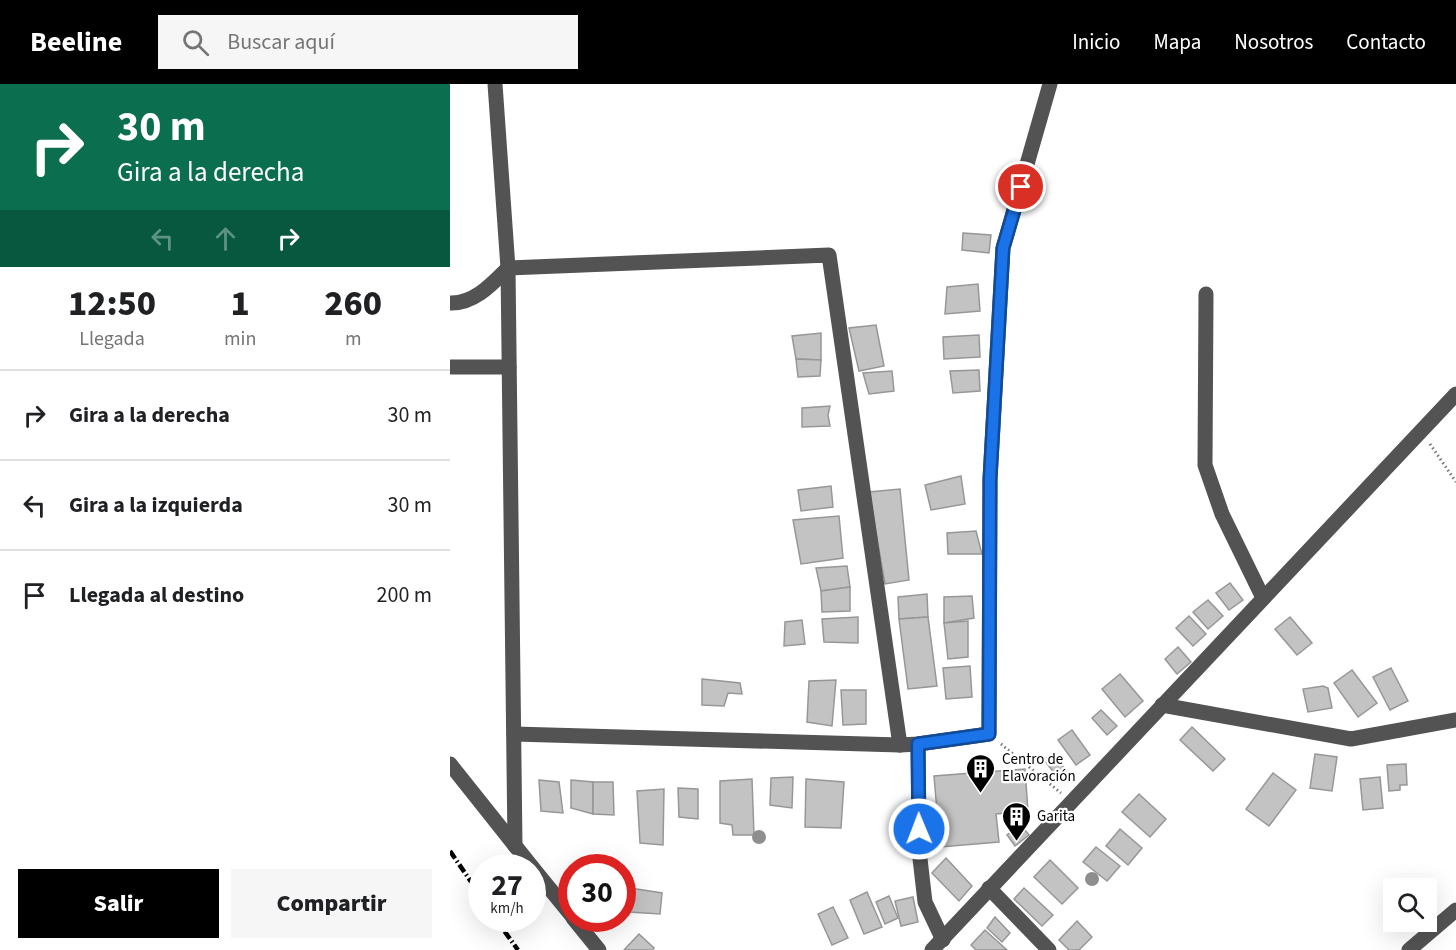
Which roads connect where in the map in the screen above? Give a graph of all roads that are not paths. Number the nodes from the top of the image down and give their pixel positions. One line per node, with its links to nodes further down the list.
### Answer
1 (495, 84): 3 (street)
2 (1050, 84): 13 (street)
3 (508, 268): 5 (street); 7 (street); 14 (street)
4 (1206, 294): 9 (street)
5 (450, 303)
6 (450, 367): 7 (street)
7 (509, 367): 12 (street)
8 (1456, 394): 9 (street)
9 (1263, 598): 10 (street)
10 (1162, 705): 11 (street); 19 (street)
11 (1456, 720)
12 (514, 734): 14 (street); 16 (street)
13 (918, 744): 14 (street); 23 (street)
14 (900, 745)
15 (450, 764): 16 (street)
16 (515, 846): 17 (street)
17 (521, 854)
18 (546, 884): 20 (street)
19 (989, 888): 23 (street); 25 (street)
20 (558, 900)
21 (1456, 910): 26 (street)
22 (584, 932): 24 (street)
23 (937, 945)
24 (598, 950)
25 (1049, 950)
26 (1409, 950)

